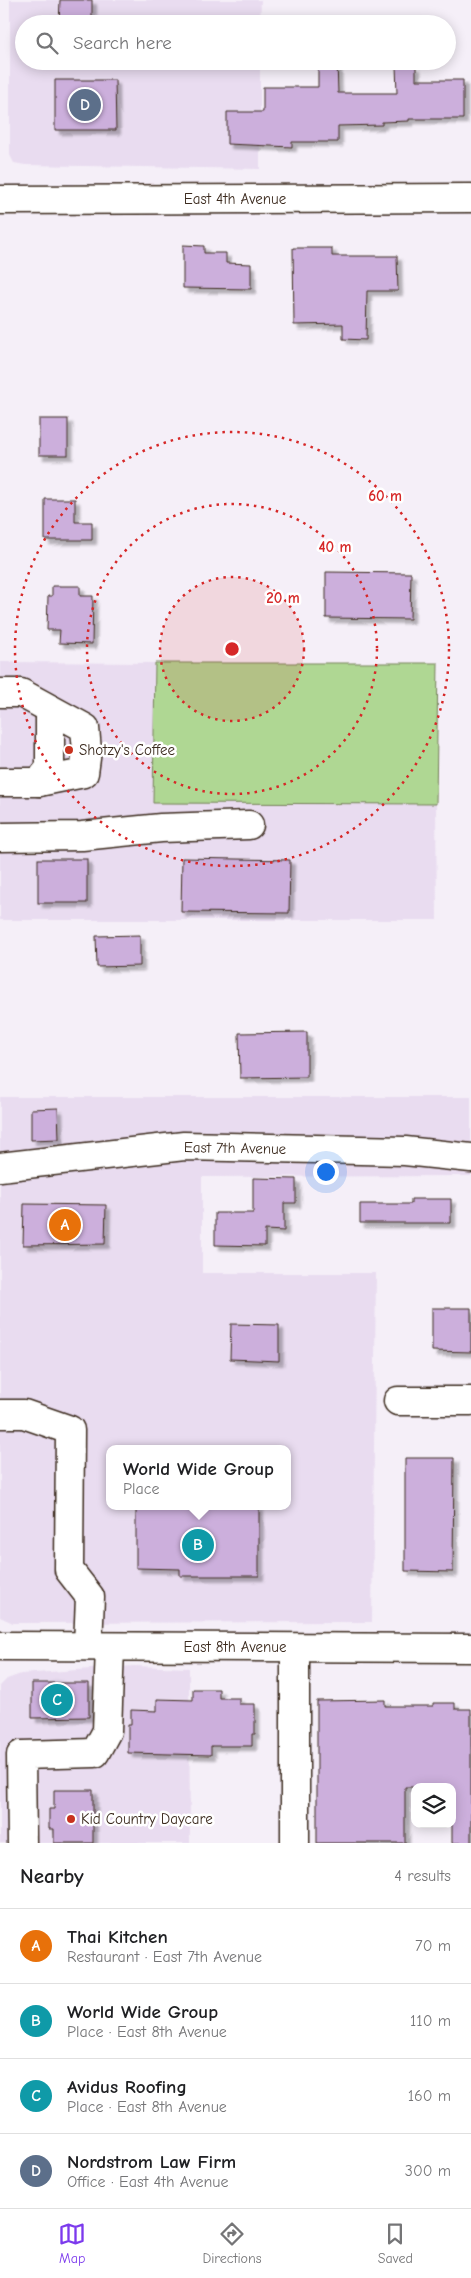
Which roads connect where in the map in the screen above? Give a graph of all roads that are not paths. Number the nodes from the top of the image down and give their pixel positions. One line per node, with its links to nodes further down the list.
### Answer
1 (471, 198): 2 (street, East 4th Avenue)
2 (0, 200)
3 (0, 692): 4 (street)
4 (50, 710): 6 (street); 6 (street)
5 (0, 782): 6 (street)
6 (39, 782)
7 (249, 825): 8 (street)
8 (0, 838)
9 (471, 1158): 10 (street, East 7th Avenue)
10 (0, 1167)
11 (398, 1400): 12 (street)
12 (471, 1401)
13 (0, 1414): 15 (street)
14 (0, 1646): 15 (street, East 8th Avenue)
15 (99, 1647): 16 (street, East 8th Avenue); 18 (street)
16 (295, 1648): 17 (street, East 8th Avenue); 19 (street)
17 (471, 1648)
18 (22, 1843)
19 (295, 1843)

